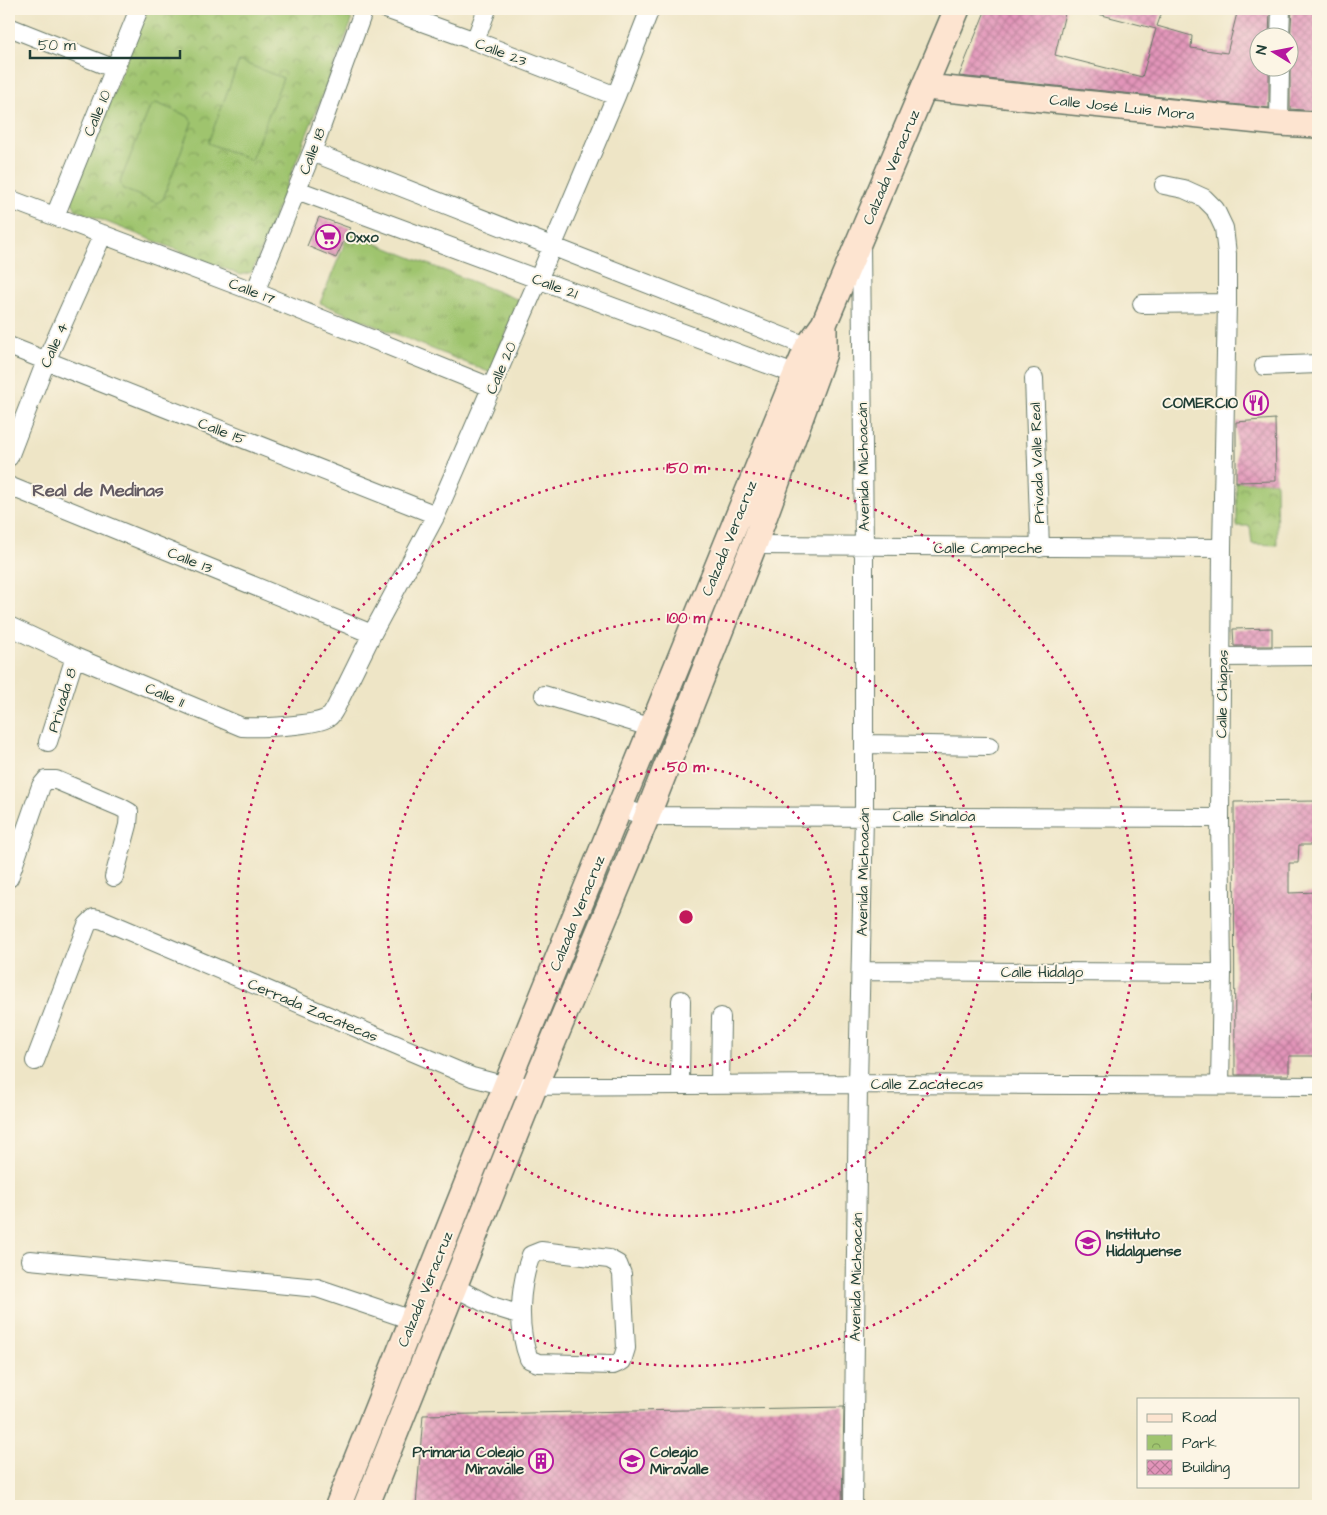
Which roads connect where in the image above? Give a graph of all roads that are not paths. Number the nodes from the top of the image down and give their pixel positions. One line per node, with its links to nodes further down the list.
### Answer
1 (139, 9): 11 (street, Calle 10)
2 (364, 9): 17 (street, Calle 18)
3 (386, 9): 10 (street, Calle 23)
4 (487, 9): 10 (street)
5 (650, 9): 14 (street, Calle 20)
6 (957, 9): 13 (street, Calzada Veracruz)
7 (1281, 9): 9 (street)
8 (9, 27): 11 (street)
9 (1280, 28)
10 (475, 41): 14 (street, Calle 23)
11 (115, 69): 21 (street, Calle 10)
12 (1280, 78): 15 (street)
13 (926, 87): 15 (street, Calle José Luis Mora); 23 (street, Calzada Veracruz)
14 (616, 96): 24 (street, Calle 20)
15 (1279, 123): 16 (street, Calle José Luis Mora)
16 (1318, 125)
17 (312, 152): 19 (street, Calle 18); 24 (street)
18 (1164, 185): 27 (street, Calle Chiapas)
19 (297, 190): 25 (street, Calle 21); 26 (street, Calle 18)
20 (9, 199): 21 (street, Calle 17)
21 (55, 216): 22 (street, Calle 17)
22 (103, 234): 26 (street, Calle 17); 31 (street, Calle 4)
23 (861, 238): 30 (street, Calzada Veracruz); 41 (street, Avenida Michoacán)
24 (553, 245): 25 (street, Calle 20); 30 (street)
25 (538, 280): 34 (street, Calle 21); 36 (street, Calle 20)
26 (255, 292): 36 (street, Calle 17)
27 (1228, 303): 28 (street); 43 (street, Calle Chiapas)
28 (1142, 304)
29 (9, 346): 31 (street, Calle 15)
30 (816, 349): 34 (street, Calzada Veracruz)
31 (46, 361): 37 (street, Calle 4); 39 (street, Calle 15)
32 (1318, 364): 33 (street)
33 (1264, 366)
34 (805, 378): 40 (street, Calzada Veracruz); 51 (street, Calzada Veracruz)
35 (1034, 378): 42 (street, Privada Valle Real)
36 (493, 388): 39 (street, Calle 20)
37 (9, 457)
38 (9, 486): 45 (street, Calle 13)
39 (436, 515): 45 (street, Calle 20)
40 (754, 545): 41 (street, Calle Campeche); 56 (street, Calzada Veracruz)
41 (864, 547): 42 (street, Calle Campeche); 53 (street, Avenida Michoacán)
42 (1040, 548): 43 (street, Calle Campeche)
43 (1222, 548): 48 (street, Calle Chiapas)
44 (9, 626): 47 (street, Calle 11)
45 (372, 634): 50 (street, Calle 20)
46 (1318, 656): 48 (street)
47 (75, 657): 50 (street, Calle 11); 52 (street, Privada 8)
48 (1222, 657): 58 (street, Calle Chiapas)
49 (544, 695): 51 (street)
50 (329, 717)
51 (653, 728): 55 (street, Calzada Veracruz)
52 (48, 742)
53 (864, 744): 54 (street); 57 (street, Avenida Michoacán)
54 (989, 746)
55 (620, 808): 56 (street, Calle Sinaloa); 71 (street, Calzada Veracruz)
56 (647, 816): 57 (street, Calle Sinaloa); 67 (street, Calzada Veracruz)
57 (864, 816): 58 (street, Calle Sinaloa); 61 (street, Avenida Michoacán)
58 (1220, 818): 62 (street, Calle Chiapas)
59 (114, 877): 60 (street)
60 (9, 878)
61 (862, 971): 62 (street, Calle Hidalgo); 66 (street, Avenida Michoacán)
62 (1222, 973): 70 (street, Calle Chiapas)
63 (681, 1000): 68 (street)
64 (721, 1017): 69 (street)
65 (35, 1061): 71 (street, Cerrada Zacatecas)
66 (858, 1084): 69 (street, Calle Zacatecas); 70 (street, Calle Zacatecas); 83 (street, Avenida Michoacán)
67 (535, 1085): 68 (street, Calle Zacatecas); 71 (street, Cerrada Zacatecas); 74 (street, Calzada Veracruz)
68 (680, 1085): 69 (street, Calle Zacatecas)
69 (720, 1085)
70 (1220, 1085): 72 (street, Calle Zacatecas)
71 (506, 1086): 76 (street, Calzada Veracruz)
72 (1318, 1086)
73 (30, 1260): 76 (street)
74 (454, 1287): 75 (street); 78 (street, Calzada Veracruz)
75 (521, 1315): 75 (street)
76 (412, 1320): 77 (street, Calzada Veracruz)
77 (377, 1407): 78 (street); 79 (street, Calzada Veracruz)
78 (400, 1421): 80 (street, Calzada Veracruz)
79 (353, 1469): 80 (street); 81 (street, Calzada Veracruz)
80 (375, 1483): 82 (street, Calzada Veracruz)
81 (338, 1506)
82 (366, 1506)
83 (853, 1506)

